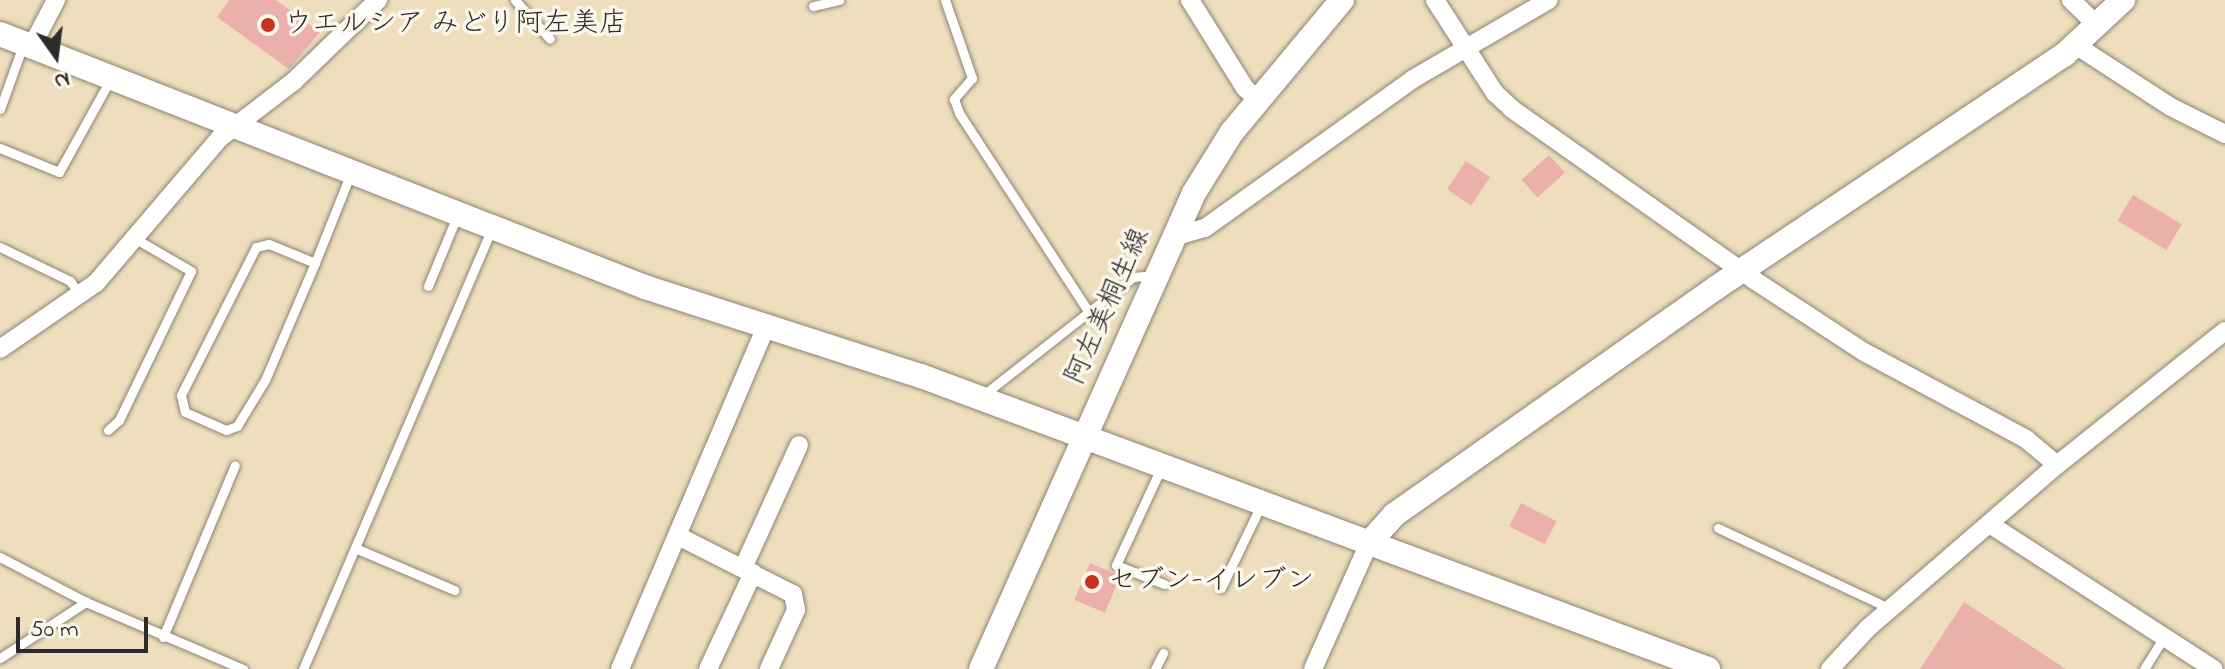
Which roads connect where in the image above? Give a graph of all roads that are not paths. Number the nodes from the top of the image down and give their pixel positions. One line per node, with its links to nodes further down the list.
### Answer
1 (56, 0): 16 (street)
2 (378, 0): 22 (street)
3 (515, 0): 15 (lane)
4 (839, 0): 12 (lane)
5 (945, 0): 36 (lane)
6 (1190, 0): 20 (street)
7 (1342, 0): 20 (street, 阿左美桐生線)
8 (1435, 0): 18 (street)
9 (1549, 0): 18 (street)
10 (2071, 0): 13 (street)
11 (2123, 0): 13 (street)
12 (813, 6)
13 (2098, 26): 17 (street)
14 (0, 34): 16 (street)
15 (550, 39)
16 (28, 44): 19 (street); 21 (lane)
17 (2077, 46): 23 (street); 32 (street)
18 (1467, 49): 28 (street); 32 (street)
19 (111, 78): 22 (street); 24 (lane)
20 (1258, 100): 28 (street, 阿左美桐生線)
21 (0, 109)
22 (236, 128): 25 (street); 29 (street)
23 (2225, 134)
24 (0, 148)
25 (350, 175): 26 (street); 31 (lane)
26 (457, 216): 27 (street); 34 (lane)
27 (492, 229): 37 (street); 52 (lane)
28 (1173, 237): 33 (street, 阿左美桐生線)
29 (134, 238): 35 (street); 41 (lane)
30 (0, 247): 35 (lane)
31 (315, 263): 31 (lane)
32 (1741, 270): 46 (street); 51 (street)
33 (1156, 275): 36 (lane); 42 (street, 阿左美桐生線)
34 (428, 286)
35 (81, 296): 39 (street)
36 (1087, 309): 40 (lane)
37 (766, 327): 40 (street); 50 (street)
38 (2225, 331): 46 (street)
39 (0, 349)
40 (981, 397): 42 (street)
41 (108, 430)
42 (1085, 435): 45 (street); 70 (street, 阿左美桐生線)
43 (799, 445): 54 (street)
44 (235, 465): 60 (lane)
45 (1162, 465): 47 (street); 55 (lane)
46 (2057, 465): 48 (street)
47 (1262, 502): 51 (street); 56 (lane)
48 (1991, 525): 59 (street); 61 (street)
49 (1718, 528): 59 (lane)
50 (678, 536): 54 (street); 67 (street)
51 (1369, 543): 72 (street); 73 (street)
52 (355, 548): 57 (lane); 66 (lane)
53 (0, 557): 58 (lane)
54 (748, 571): 68 (street); 69 (street)
55 (1164, 584)
56 (1221, 588)
57 (454, 590)
58 (86, 602): 60 (lane); 63 (lane)
59 (1891, 609): 74 (street)
60 (163, 637): 64 (lane)
61 (2162, 640): 75 (lane); 76 (street)
62 (1163, 653): 71 (lane)
63 (0, 658)
64 (225, 666): 65 (lane)
65 (243, 669)
66 (303, 669)
67 (620, 669)
68 (708, 669)
69 (769, 669)
70 (982, 669)
71 (1155, 669)
72 (1313, 669)
73 (1708, 669)
74 (1830, 669)
75 (2144, 669)
76 (2214, 669)

